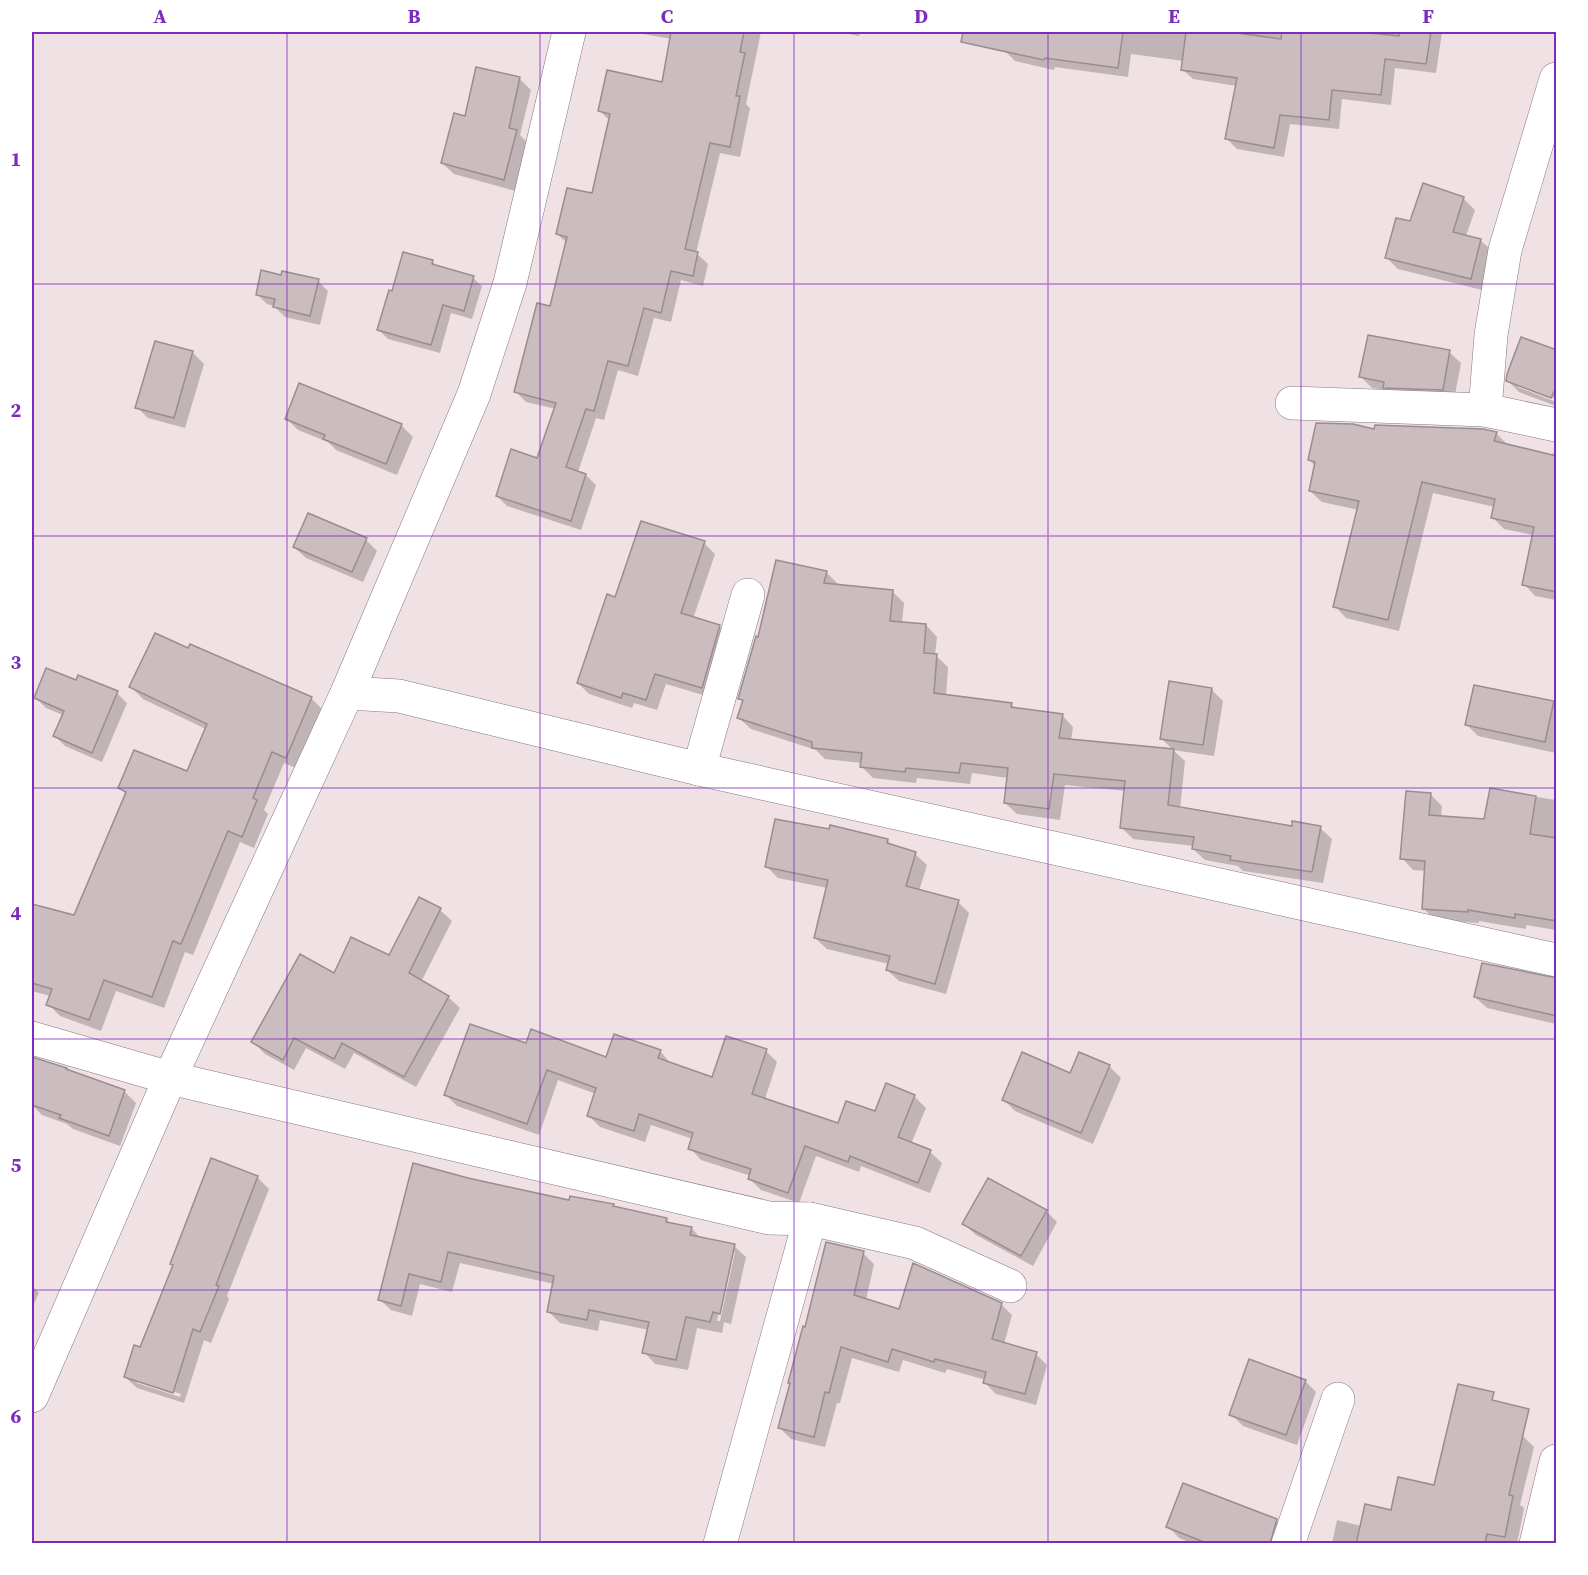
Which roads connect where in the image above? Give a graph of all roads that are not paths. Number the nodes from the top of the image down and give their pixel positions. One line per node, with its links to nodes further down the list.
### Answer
1 (569, 32): 7 (street)
2 (1557, 79): 4 (street)
3 (1292, 403): 4 (street)
4 (1485, 410): 5 (street)
5 (1557, 425)
6 (748, 595): 8 (street)
7 (347, 693): 8 (street); 11 (street)
8 (699, 769): 9 (street)
9 (1557, 960)
10 (32, 1038): 11 (street)
11 (170, 1078): 12 (street); 14 (street)
12 (810, 1219): 13 (street); 17 (street)
13 (1010, 1286)
14 (32, 1396)
15 (1338, 1399): 18 (street)
16 (1557, 1461): 19 (street)
17 (720, 1544)
18 (1288, 1544)
19 (1536, 1544)

